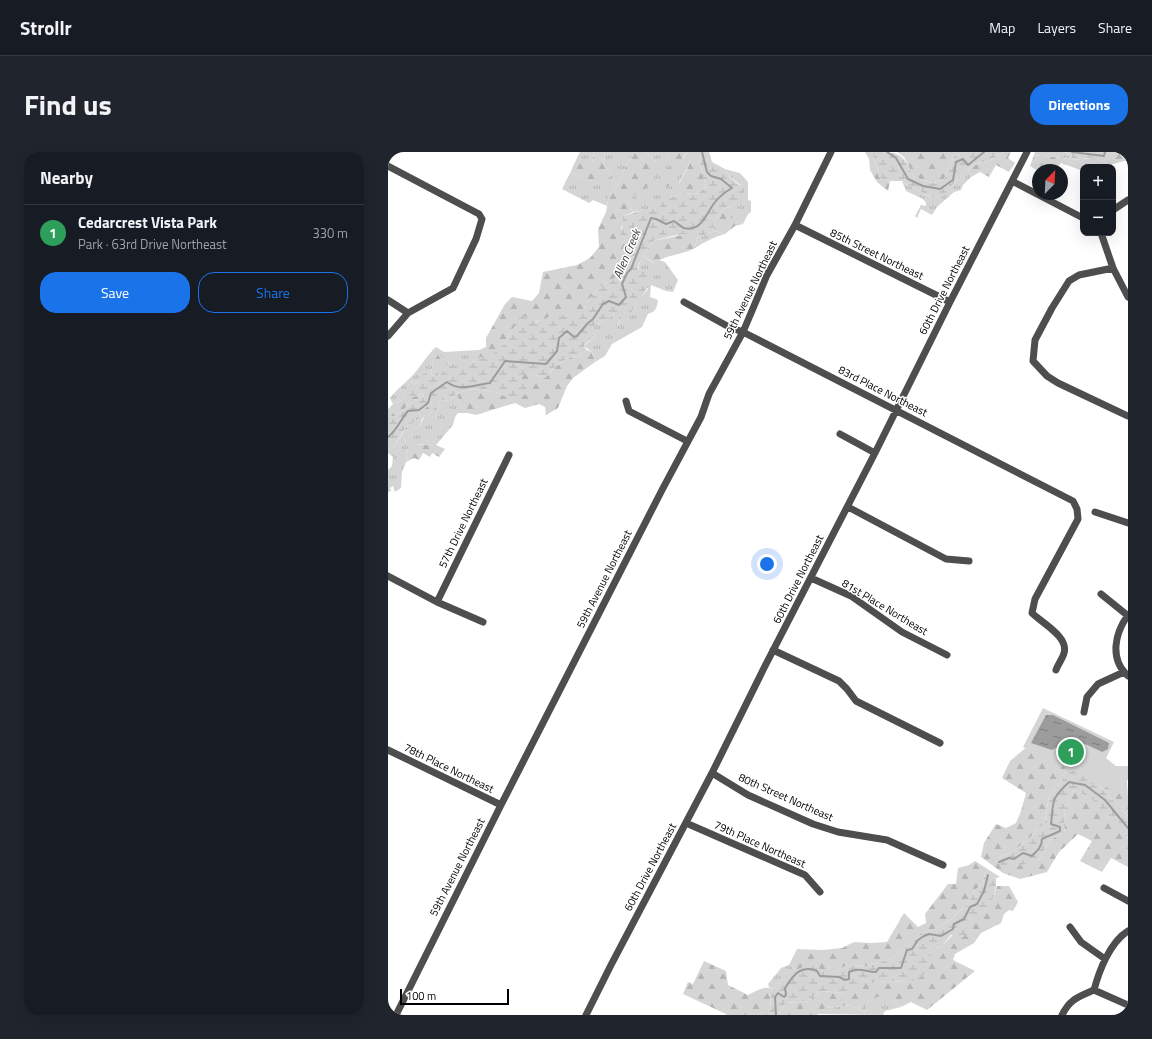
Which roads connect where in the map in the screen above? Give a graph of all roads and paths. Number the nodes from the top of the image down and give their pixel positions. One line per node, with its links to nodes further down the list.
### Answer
1 (831, 152): 8 (street, 59th Avenue Northeast)
2 (1027, 152): 4 (street, 60th Drive Northeast)
3 (388, 166): 15 (street)
4 (1012, 181): 7 (street); 14 (street, 60th Drive Northeast)
5 (1128, 200): 6 (street)
6 (1116, 208)
7 (1080, 216)
8 (795, 225): 14 (street, 85th Street Northeast); 16 (street, 59th Avenue Northeast)
9 (1102, 236): 10 (street)
10 (1113, 268): 11 (street); 20 (street)
11 (1128, 297)
12 (388, 300): 15 (street)
13 (684, 302): 16 (street, 83rd Place Northeast)
14 (950, 302): 19 (street, 60th Drive Northeast)
15 (408, 313): 17 (street)
16 (743, 332): 19 (street, 83rd Place Northeast); 22 (street, 59th Avenue Northeast)
17 (388, 336)
18 (626, 401): 22 (street)
19 (897, 410): 23 (street, 60th Drive Northeast); 37 (street, 83rd Place Northeast)
20 (1128, 416)
21 (840, 434): 23 (street)
22 (687, 442): 43 (street, 59th Avenue Northeast)
23 (876, 453): 25 (street, 60th Drive Northeast)
24 (509, 454): 32 (street, 57th Drive Northeast)
25 (848, 507): 28 (street); 30 (street, 60th Drive Northeast)
26 (1095, 512): 27 (street)
27 (1128, 523)
28 (969, 561)
29 (388, 576): 32 (street)
30 (811, 578): 35 (street, 60th Drive Northeast); 36 (street, 81st Place Northeast)
31 (1101, 594): 33 (street)
32 (437, 602): 34 (street)
33 (1128, 615): 38 (street)
34 (483, 622)
35 (773, 650): 40 (street); 42 (street, 60th Drive Northeast)
36 (947, 655)
37 (1056, 670)
38 (1126, 674): 39 (street)
39 (1084, 712)
40 (940, 743)
41 (388, 750): 43 (street, 78th Place Northeast)
42 (712, 773): 44 (street, 60th Drive Northeast); 45 (street, 80th Street Northeast)
43 (500, 805): 54 (street, 59th Avenue Northeast)
44 (686, 823): 47 (street, 79th Place Northeast); 55 (street, 60th Drive Northeast)
45 (943, 865)
46 (1104, 888): 48 (street)
47 (820, 892)
48 (1128, 901)
49 (1070, 927): 51 (street)
50 (1128, 931): 51 (street)
51 (1105, 959): 52 (street)
52 (1094, 990): 53 (street); 56 (street)
53 (1128, 1005)
54 (396, 1015)
55 (586, 1015)
56 (1062, 1015)

